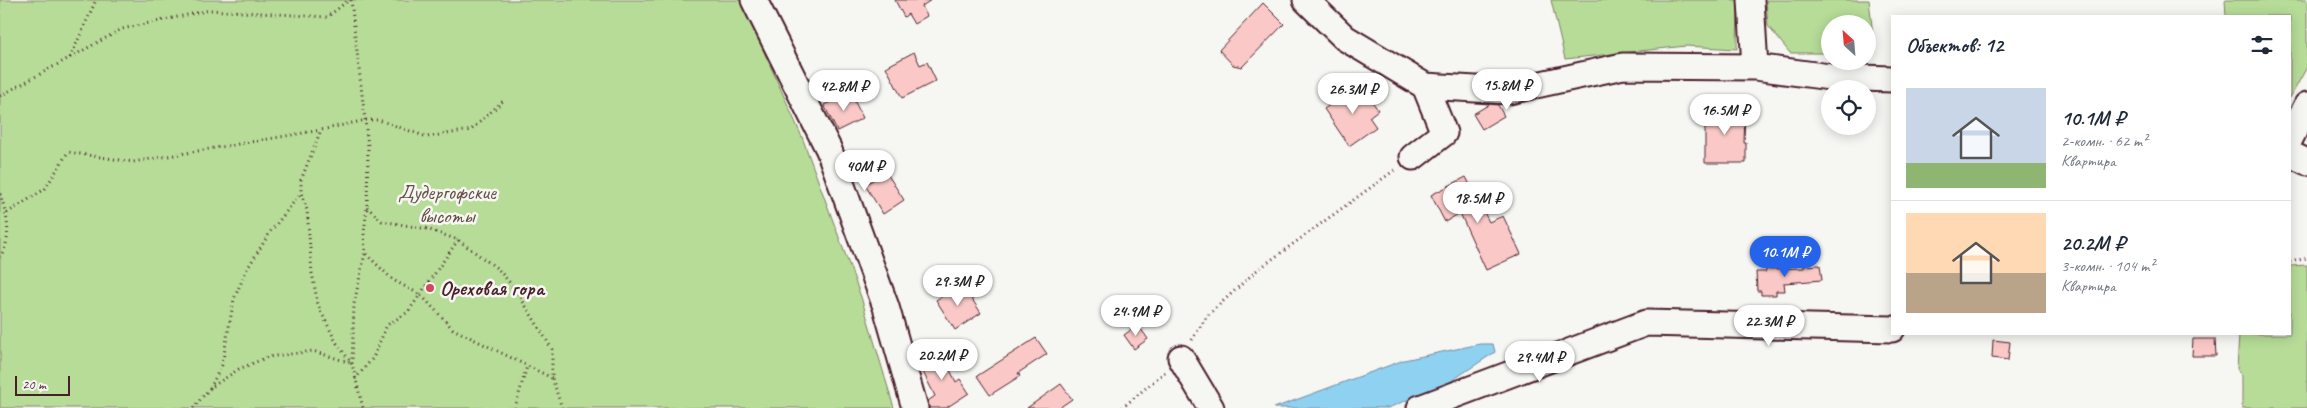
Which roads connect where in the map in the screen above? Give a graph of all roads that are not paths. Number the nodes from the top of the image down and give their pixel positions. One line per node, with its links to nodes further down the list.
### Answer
1 (754, 0): 14 (street)
2 (1306, 0): 6 (street)
3 (1751, 0): 4 (street)
4 (1755, 67): 5 (street); 6 (street)
5 (1891, 79)
6 (1425, 86): 10 (street)
7 (2307, 105): 8 (street)
8 (2291, 137)
9 (2291, 154): 11 (street)
10 (1413, 157)
11 (2307, 162)
12 (1891, 329): 16 (street)
13 (1181, 358): 15 (street)
14 (915, 408)
15 (1211, 408)
16 (1420, 408)

